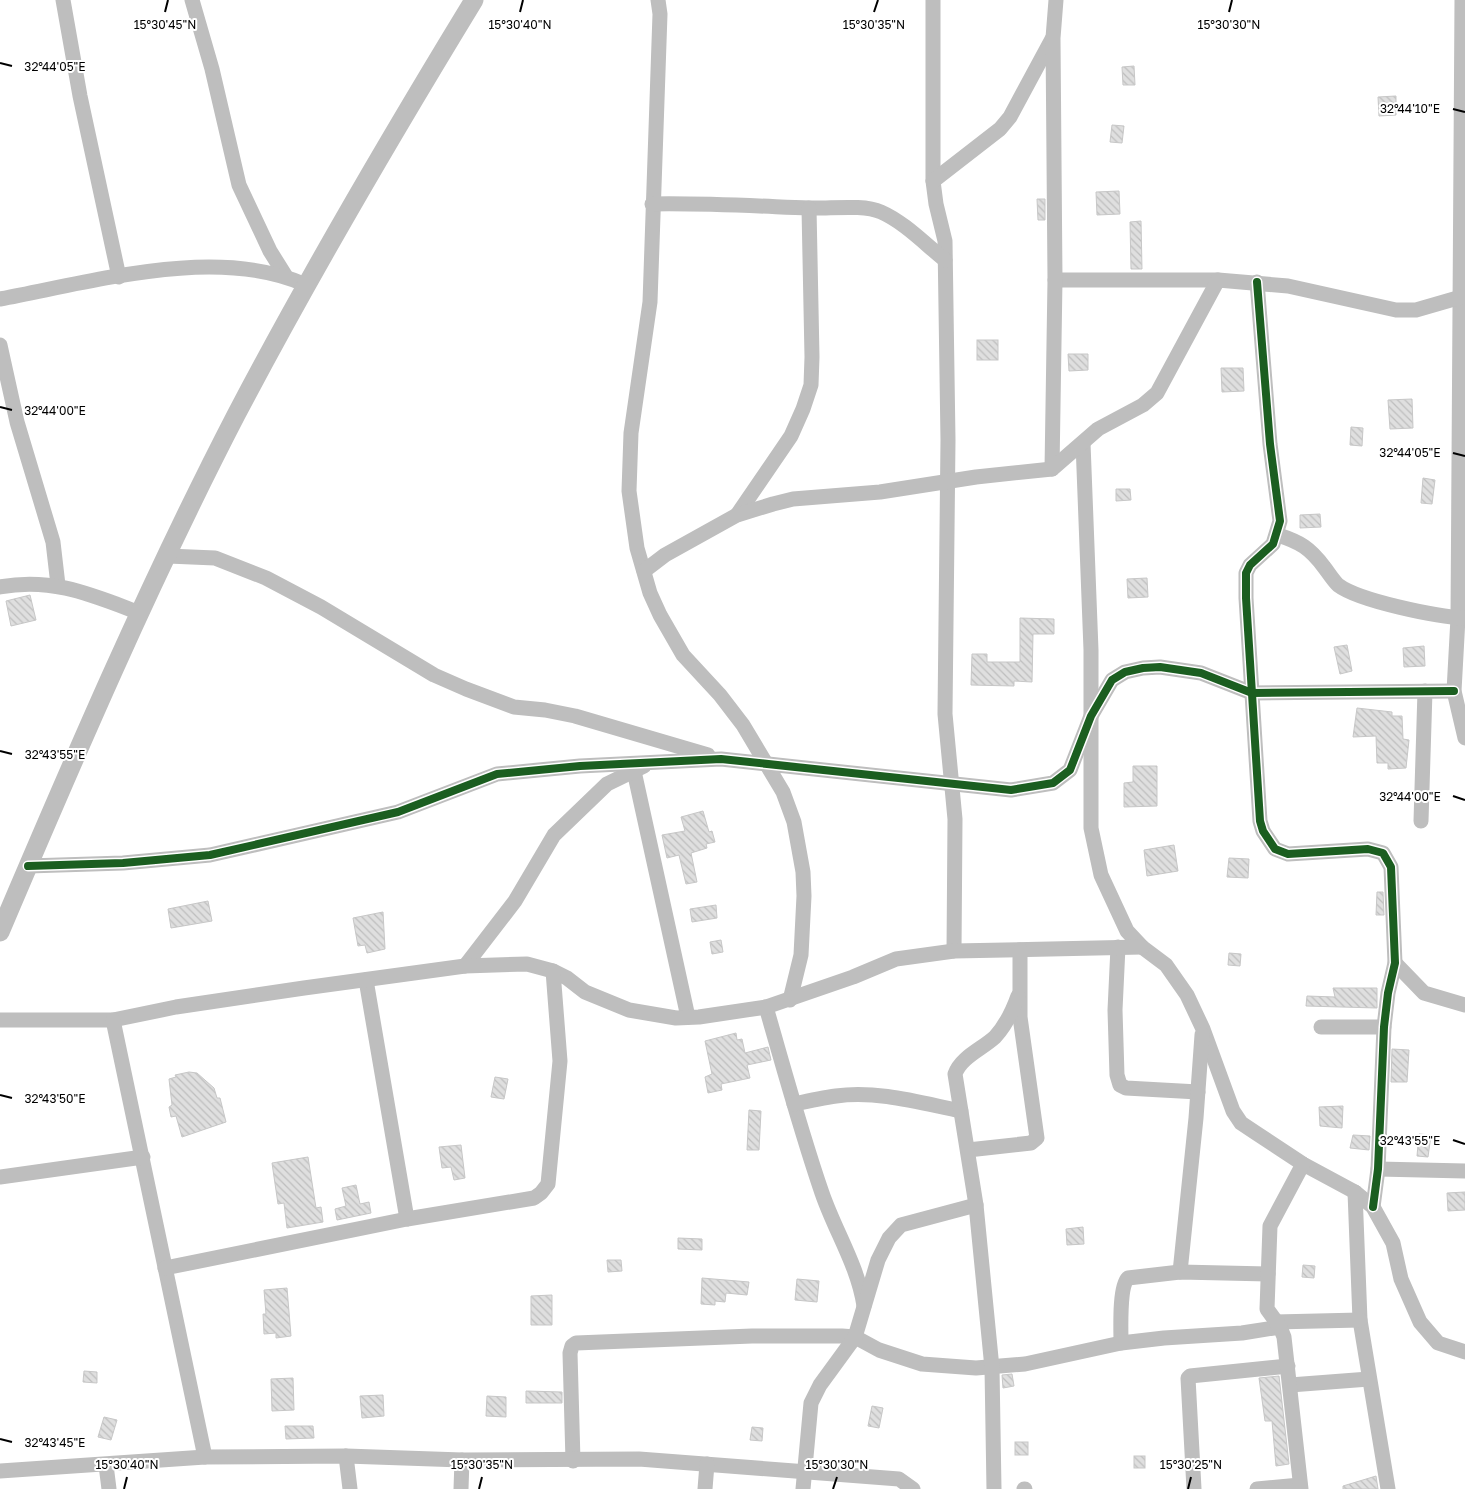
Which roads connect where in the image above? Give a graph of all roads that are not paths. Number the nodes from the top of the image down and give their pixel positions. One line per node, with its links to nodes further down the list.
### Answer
1 (63, 0): 14 (street)
2 (192, 0): 13 (street)
3 (474, 0): 18 (street)
4 (658, 0): 10 (street)
5 (933, 0): 9 (street)
6 (1056, 0): 8 (street)
7 (1462, 0): 19 (street)
8 (1053, 38): 9 (street); 15 (street)
9 (933, 181): 12 (street)
10 (652, 204): 11 (street); 29 (street)
11 (809, 208): 12 (street); 26 (street)
12 (945, 260): 24 (street)
13 (285, 275): 14 (street); 18 (street)
14 (119, 277): 20 (street)
15 (1055, 280): 16 (street); 23 (street)
16 (1218, 280): 17 (street); 22 (street)
17 (1257, 282): 19 (street); 27 (street)
18 (306, 285): 28 (street)
19 (1461, 297): 25 (street)
20 (0, 299)
21 (0, 345): 30 (street)
22 (1082, 443): 23 (street); 37 (street)
23 (1052, 469): 24 (street)
24 (947, 483): 26 (street); 43 (street)
25 (1462, 510): 33 (street)
26 (737, 515): 29 (street)
27 (1278, 535): 33 (street); 36 (street)
28 (168, 556): 32 (street); 39 (street)
29 (644, 571): 41 (street)
30 (58, 585): 31 (street); 32 (street)
31 (0, 587)
32 (140, 613): 45 (street)
33 (1461, 618): 34 (street)
34 (1454, 690): 35 (street); 38 (street)
35 (1425, 691): 36 (street); 44 (street)
36 (1252, 693): 37 (street); 51 (street)
37 (1091, 716): 43 (street); 47 (street)
38 (1464, 730)
39 (721, 759): 40 (street); 41 (street)
40 (652, 763): 42 (street); 45 (street)
41 (767, 765): 43 (street); 56 (street)
42 (634, 771): 52 (street); 59 (street)
43 (952, 784): 50 (street)
44 (1421, 821)
45 (28, 866): 46 (street)
46 (0, 932)
47 (1142, 947): 48 (street); 64 (street)
48 (1118, 948): 49 (street); 65 (street)
49 (1020, 950): 50 (street); 55 (street)
50 (954, 951): 56 (street)
51 (1395, 963): 57 (street); 63 (street)
52 (465, 966): 53 (street); 54 (street)
53 (553, 971): 59 (street); 77 (street)
54 (366, 980): 61 (street); 77 (street)
55 (1018, 996): 67 (street); 68 (street)
56 (790, 1000): 58 (street)
57 (1465, 1004)
58 (766, 1007): 59 (street); 66 (street)
59 (688, 1017)
60 (0, 1020): 61 (street)
61 (113, 1020): 69 (street)
62 (1321, 1027): 63 (street)
63 (1384, 1027): 71 (street)
64 (1203, 1029): 65 (street); 70 (street)
65 (1198, 1092): 79 (street)
66 (794, 1104): 67 (street); 81 (street)
67 (961, 1111): 68 (street)
68 (968, 1150): 75 (street)
69 (143, 1158): 73 (street); 78 (street)
70 (1303, 1164): 74 (street); 80 (street)
71 (1378, 1169): 72 (street); 76 (street)
72 (1465, 1171)
73 (0, 1177)
74 (1355, 1192): 76 (street); 82 (street)
75 (976, 1205): 81 (street); 88 (street)
76 (1373, 1207): 86 (street)
77 (407, 1219): 78 (street)
78 (165, 1268): 91 (street)
79 (1180, 1272): 80 (street); 85 (street)
80 (1268, 1274): 83 (street)
81 (865, 1308): 84 (street)
82 (1360, 1320): 83 (street); 89 (street)
83 (1278, 1325): 85 (street); 87 (street)
84 (855, 1337): 88 (street); 94 (street); 98 (street)
85 (1121, 1343): 88 (street)
86 (1465, 1352)
87 (1288, 1366): 90 (street); 108 (street)
88 (992, 1368): 107 (street)
89 (1369, 1379): 90 (street); 110 (street)
90 (1290, 1385): 100 (street)
91 (205, 1456): 92 (street); 96 (street)
92 (346, 1456): 93 (street); 102 (street)
93 (462, 1460): 94 (street); 103 (street)
94 (573, 1461): 95 (street)
95 (707, 1464): 98 (street); 104 (street)
96 (106, 1465): 97 (street); 101 (street)
97 (0, 1471)
98 (804, 1471): 99 (street); 105 (street)
99 (899, 1484): 106 (street)
100 (1301, 1487): 109 (street)
101 (108, 1489)
102 (350, 1489)
103 (461, 1489)
104 (705, 1489)
105 (803, 1489)
106 (914, 1489)
107 (994, 1489)
108 (1194, 1489)
109 (1257, 1489)
110 (1388, 1489)

